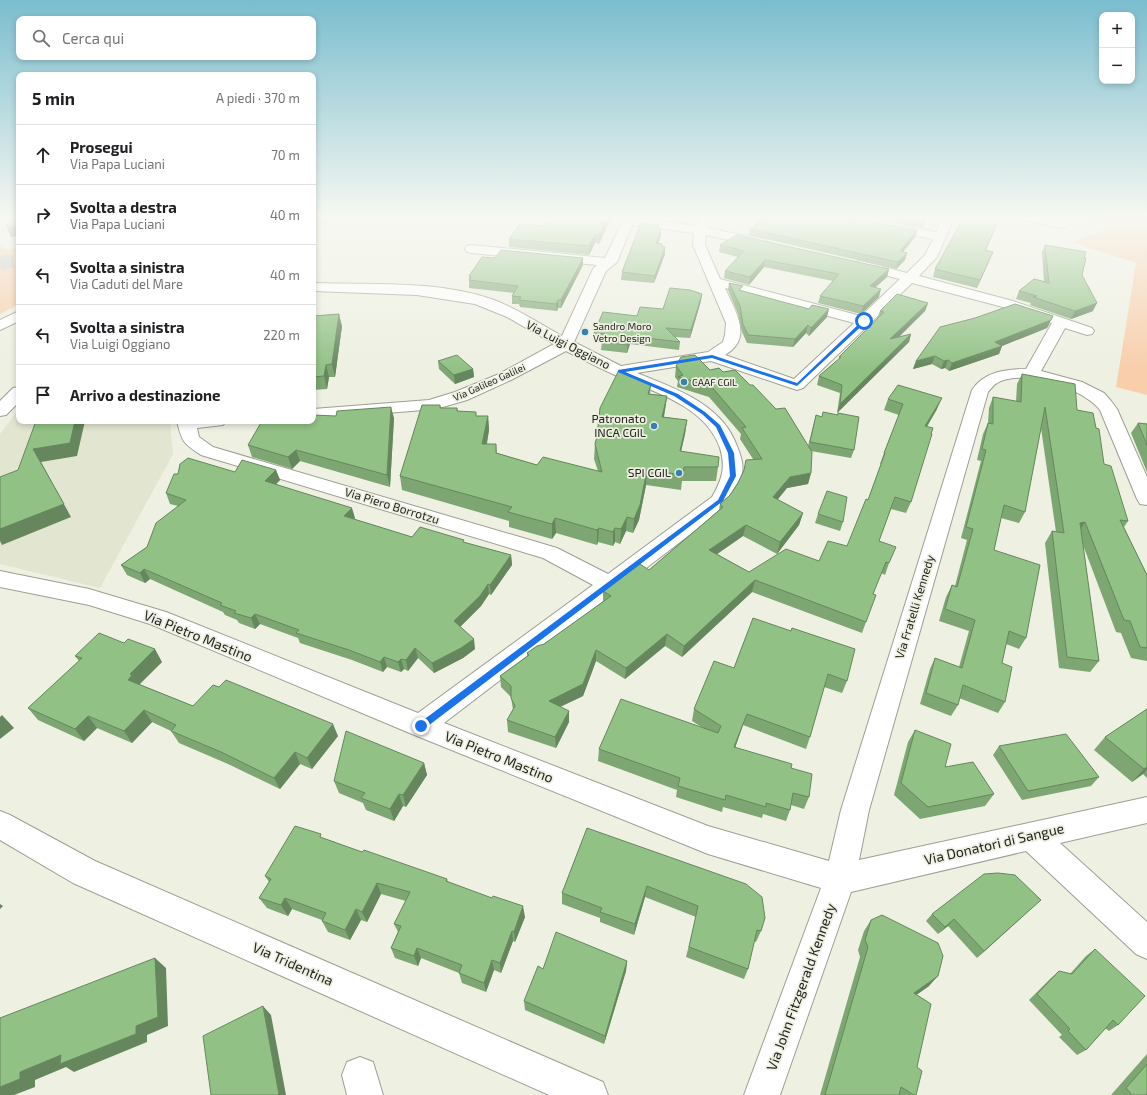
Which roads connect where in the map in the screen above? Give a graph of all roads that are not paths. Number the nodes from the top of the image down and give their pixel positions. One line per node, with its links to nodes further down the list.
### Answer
1 (603, 267): 13 (street)
2 (708, 267): 6 (street)
3 (870, 267): 5 (street)
4 (920, 267): 5 (street)
5 (910, 277): 9 (street); 10 (street)
6 (714, 281): 9 (street); 14 (street)
7 (316, 287): 13 (street, Via Luigi Oggiano)
8 (16, 317): 11 (street)
9 (864, 321): 14 (street)
10 (1061, 321): 12 (street); 16 (street)
11 (0, 326)
12 (1087, 331)
13 (565, 345): 15 (street, Via Luigi Oggiano); 19 (street, Via Galileo Galilei)
14 (712, 356): 15 (street)
15 (620, 371): 23 (street, Via Luigi Oggiano)
16 (1031, 374): 21 (street); 28 (street, Via Fratelli Kennedy)
17 (16, 395): 18 (street)
18 (0, 411)
19 (316, 414)
20 (187, 424): 23 (street, Via Piero Borrotzu)
21 (1147, 499)
22 (0, 578): 24 (street, Via Pietro Mastino)
23 (609, 584): 24 (street, Via Luigi Oggiano)
24 (421, 726): 28 (street, Via Pietro Mastino)
25 (1147, 810): 27 (street, Via Donatori di Sangue)
26 (0, 825): 30 (street, Via Tridentina)
27 (1030, 836): 28 (street, Via Donatori di Sangue); 29 (street)
28 (840, 879): 31 (street, Via John Fitzgerald Kennedy)
29 (1147, 943)
30 (590, 1095)
31 (762, 1095)

